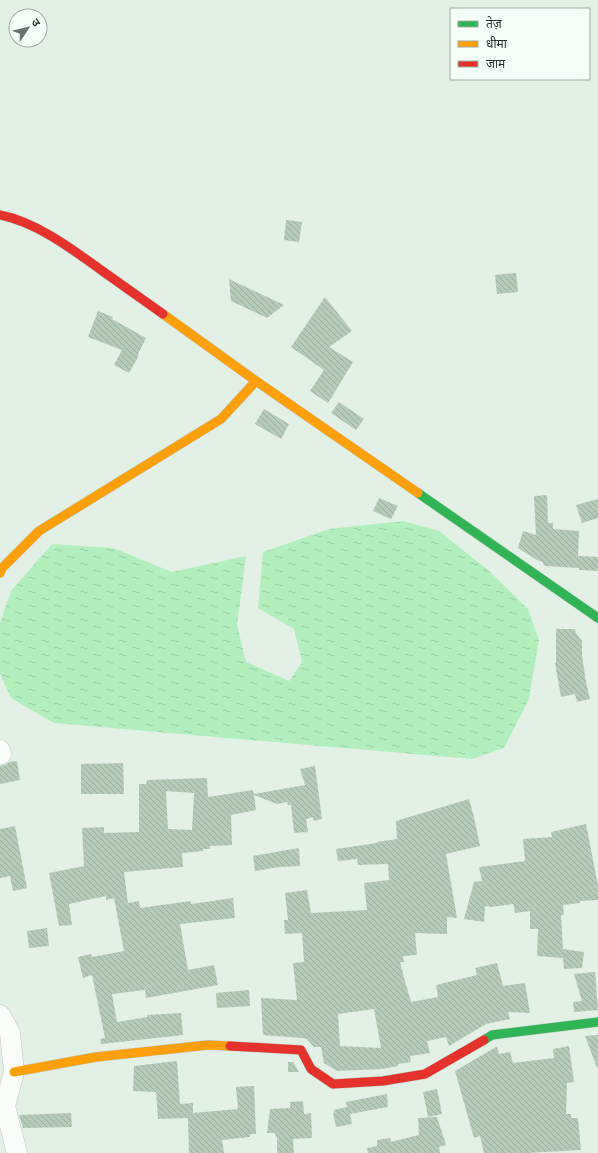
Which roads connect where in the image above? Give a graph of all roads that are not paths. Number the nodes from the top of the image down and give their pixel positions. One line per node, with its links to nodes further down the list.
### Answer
1 (0, 215): 2 (street)
2 (256, 381): 3 (street); 4 (street)
3 (0, 573)
4 (598, 618)
5 (0, 750): 6 (street)
6 (0, 754)
7 (0, 1015): 9 (street)
8 (598, 1022): 9 (street)
9 (14, 1072): 10 (street)
10 (17, 1153)

